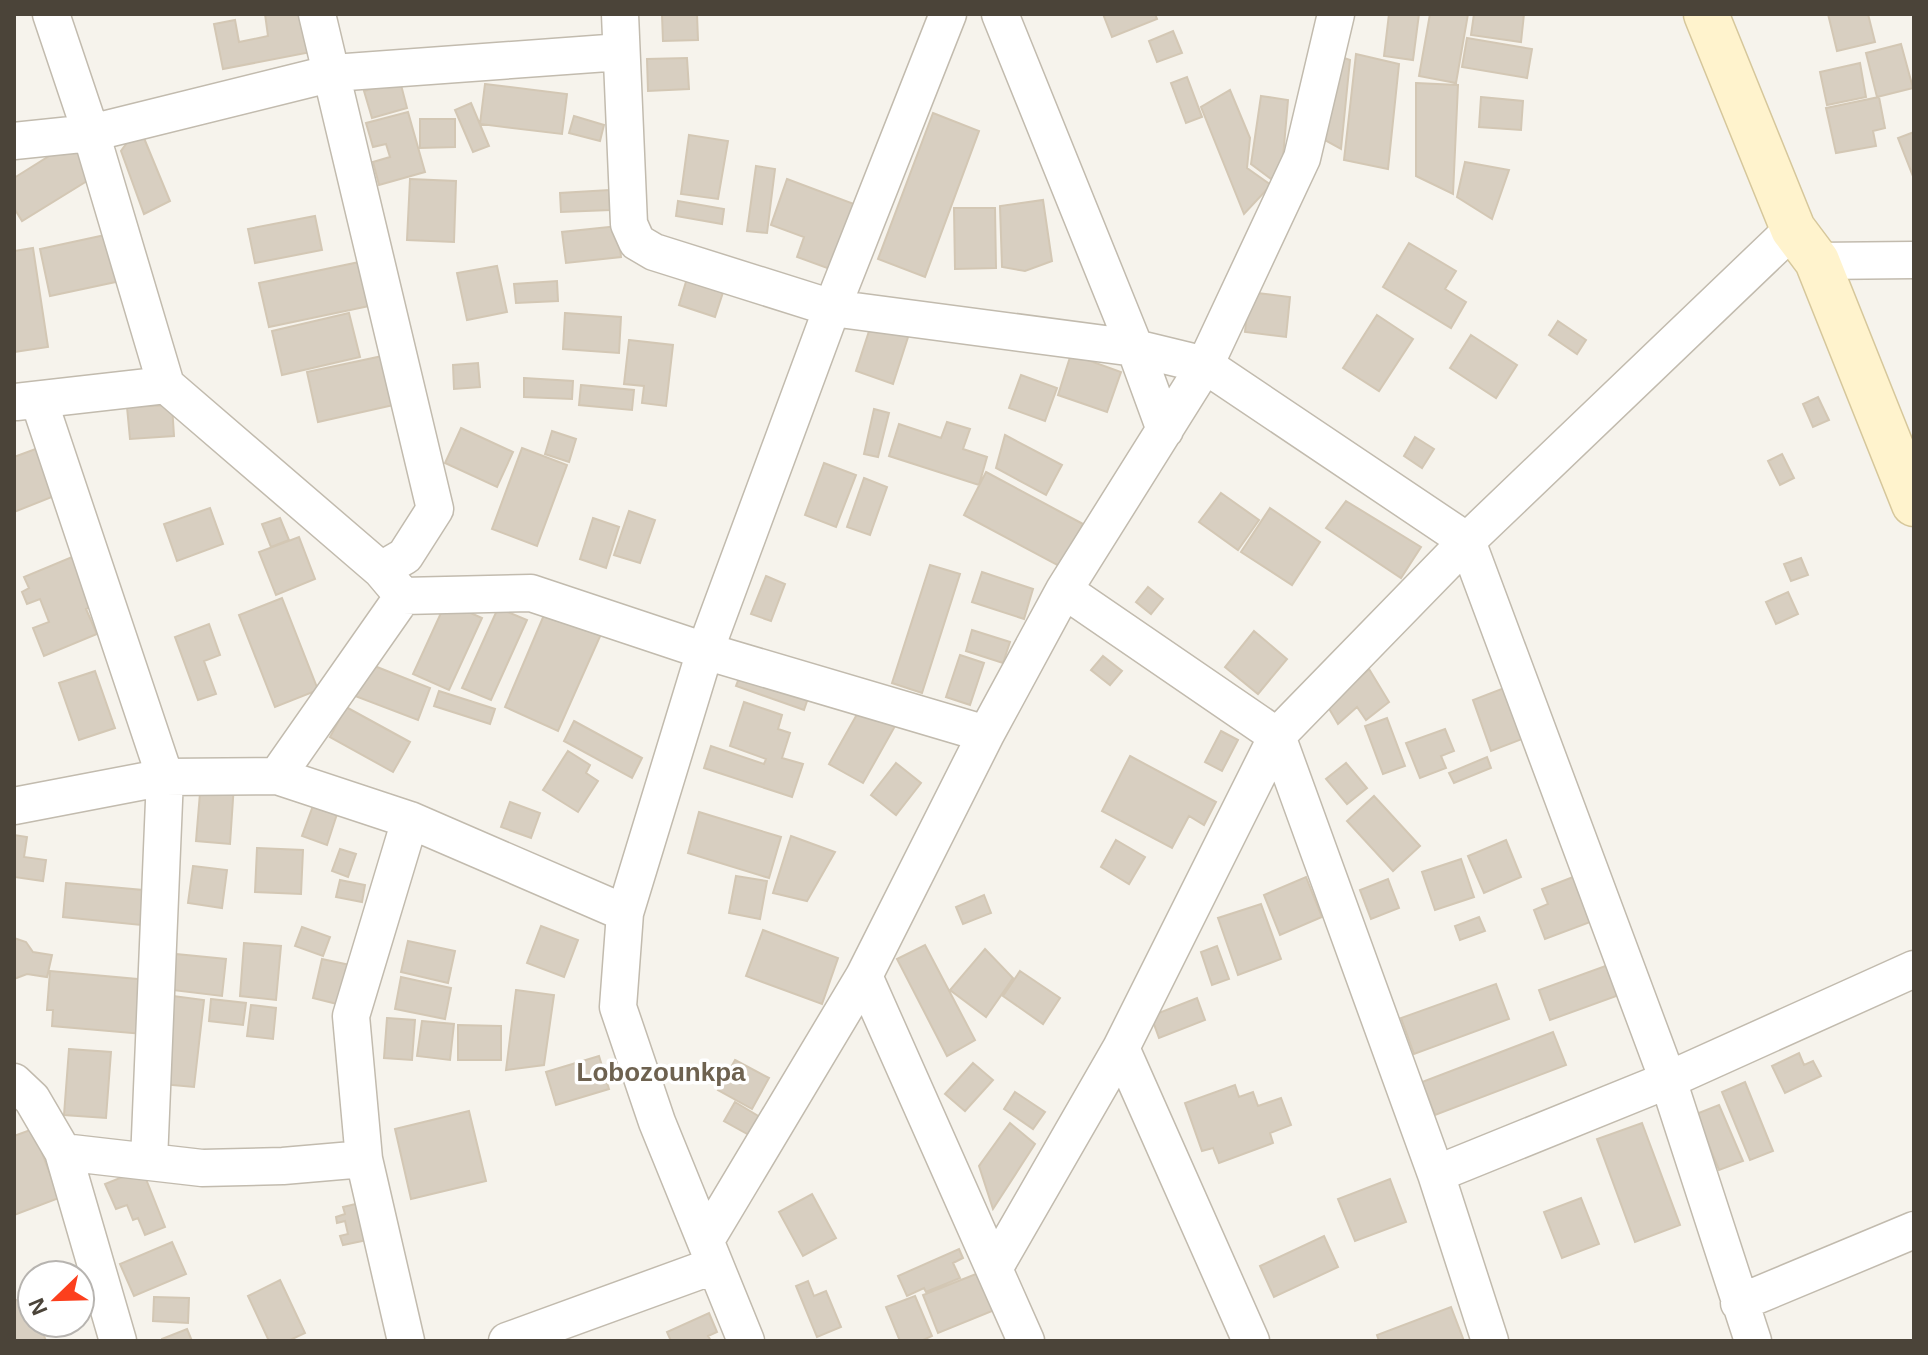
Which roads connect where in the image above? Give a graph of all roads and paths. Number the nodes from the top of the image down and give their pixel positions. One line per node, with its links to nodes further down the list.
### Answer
1 (51, 14): 10 (street)
2 (317, 14): 9 (street)
3 (620, 14): 8 (street)
4 (948, 14): 14 (street)
5 (1000, 14): 15 (street)
6 (1336, 14): 16 (street)
7 (1706, 14): 12 (street)
8 (621, 52): 9 (street); 14 (street)
9 (333, 73): 10 (street); 22 (street)
10 (91, 133): 11 (street); 17 (street)
11 (14, 141)
12 (1805, 245): 13 (street); 20 (street); 21 (street)
13 (1914, 260)
14 (832, 308): 15 (street); 24 (street)
15 (1135, 348): 16 (street); 19 (street)
16 (1205, 365): 19 (street); 21 (street)
17 (166, 385): 18 (street); 22 (street)
18 (27, 401): 28 (street)
19 (1165, 430): 23 (street)
20 (1914, 504)
21 (1467, 541): 26 (street); 35 (street)
22 (392, 583): 24 (street); 27 (street)
23 (1064, 590): 25 (street); 26 (street)
24 (705, 651): 25 (street); 31 (street)
25 (986, 734): 33 (street)
26 (1277, 736): 34 (street); 40 (street)
27 (277, 776): 28 (street); 30 (street)
28 (165, 777): 29 (street); 39 (street)
29 (14, 806)
30 (410, 820): 31 (street); 38 (street)
31 (625, 913): 42 (street)
32 (1914, 969): 35 (street)
33 (864, 976): 42 (street); 43 (street)
34 (1121, 1048): 43 (street); 50 (street)
35 (1668, 1080): 40 (street); 44 (street)
36 (14, 1082): 37 (street)
37 (63, 1152): 39 (street); 45 (street)
38 (364, 1159): 39 (street); 46 (street)
39 (149, 1161)
40 (1436, 1174): 51 (street)
41 (1914, 1230): 44 (street)
42 (709, 1253): 47 (street); 48 (street)
43 (995, 1267): 49 (street)
44 (1739, 1303): 52 (street)
45 (118, 1341)
46 (406, 1341)
47 (507, 1341)
48 (746, 1341)
49 (1026, 1341)
50 (1251, 1341)
51 (1490, 1341)
52 (1753, 1341)

